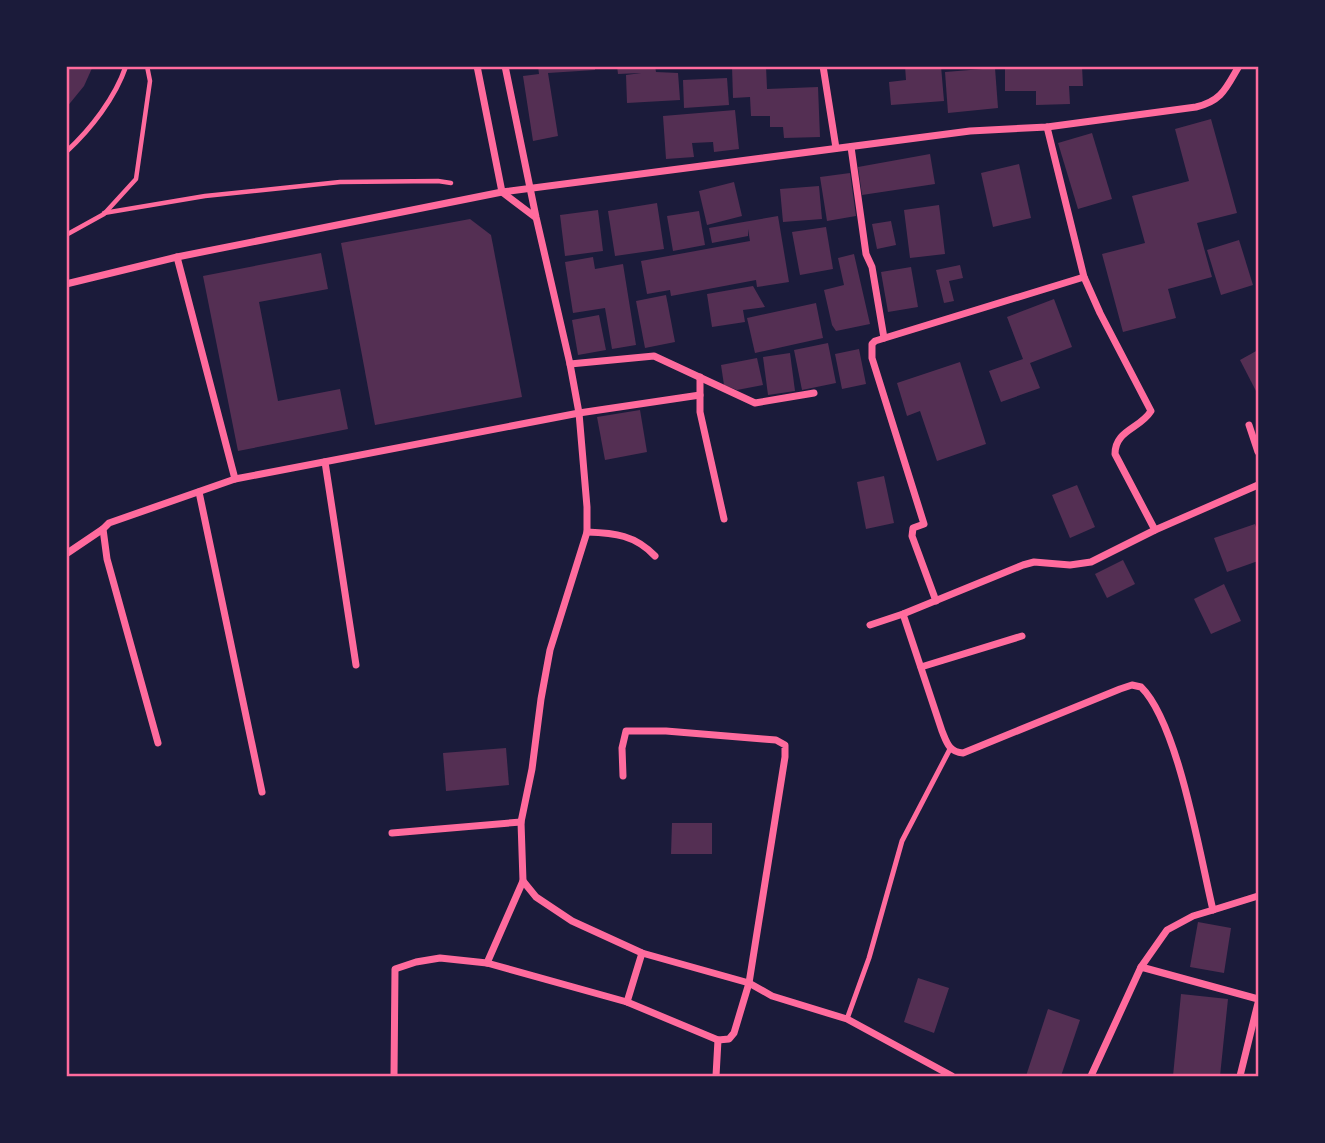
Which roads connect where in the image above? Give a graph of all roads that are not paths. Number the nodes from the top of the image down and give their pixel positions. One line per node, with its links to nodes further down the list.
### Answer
1 (126, 66): 9 (lane)
2 (477, 66): 11 (street)
3 (505, 66): 10 (street)
4 (823, 66): 8 (street)
5 (1239, 66): 6 (street)
6 (1047, 127): 7 (street); 14 (street)
7 (851, 147): 8 (street); 16 (street)
8 (836, 148): 10 (street)
9 (66, 152)
10 (530, 188): 11 (street); 12 (street)
11 (502, 192): 12 (street); 13 (street)
12 (536, 217): 17 (street)
13 (177, 257): 15 (street); 25 (street)
14 (1084, 277): 16 (street); 30 (street)
15 (66, 284)
16 (884, 338): 34 (street)
17 (570, 364): 18 (street); 21 (street)
18 (700, 377): 19 (street); 20 (street)
19 (814, 393)
20 (700, 395): 21 (street); 28 (street)
21 (579, 413): 24 (street); 31 (street)
22 (1249, 425): 23 (street)
23 (1258, 452)
24 (325, 463): 25 (street); 38 (street)
25 (235, 480): 27 (street)
26 (1258, 485): 30 (street)
27 (199, 492): 29 (street); 43 (street)
28 (724, 519)
29 (103, 529): 32 (street); 40 (street)
30 (1155, 530): 34 (street)
31 (587, 532): 33 (street); 44 (street)
32 (66, 554)
33 (655, 556)
34 (936, 601): 35 (street)
35 (903, 614): 36 (street); 39 (street)
36 (870, 625)
37 (1022, 636): 39 (street)
38 (356, 665)
39 (921, 667): 41 (street)
40 (158, 743)
41 (950, 749): 48 (street); 55 (lane)
42 (624, 776): 52 (street)
43 (262, 792)
44 (521, 822): 45 (street); 46 (street)
45 (392, 834)
46 (523, 881): 49 (street); 50 (street)
47 (1258, 895): 48 (street)
48 (1213, 910): 51 (street)
49 (642, 953): 52 (street); 54 (street)
50 (487, 963): 54 (street); 57 (street)
51 (1141, 967): 53 (street); 60 (street)
52 (747, 987): 55 (street); 56 (street)
53 (1258, 1001): 61 (street)
54 (627, 1002): 56 (street)
55 (847, 1019): 59 (street)
56 (719, 1040): 58 (street)
57 (394, 1076)
58 (716, 1076)
59 (952, 1076)
60 (1091, 1076)
61 (1241, 1076)

